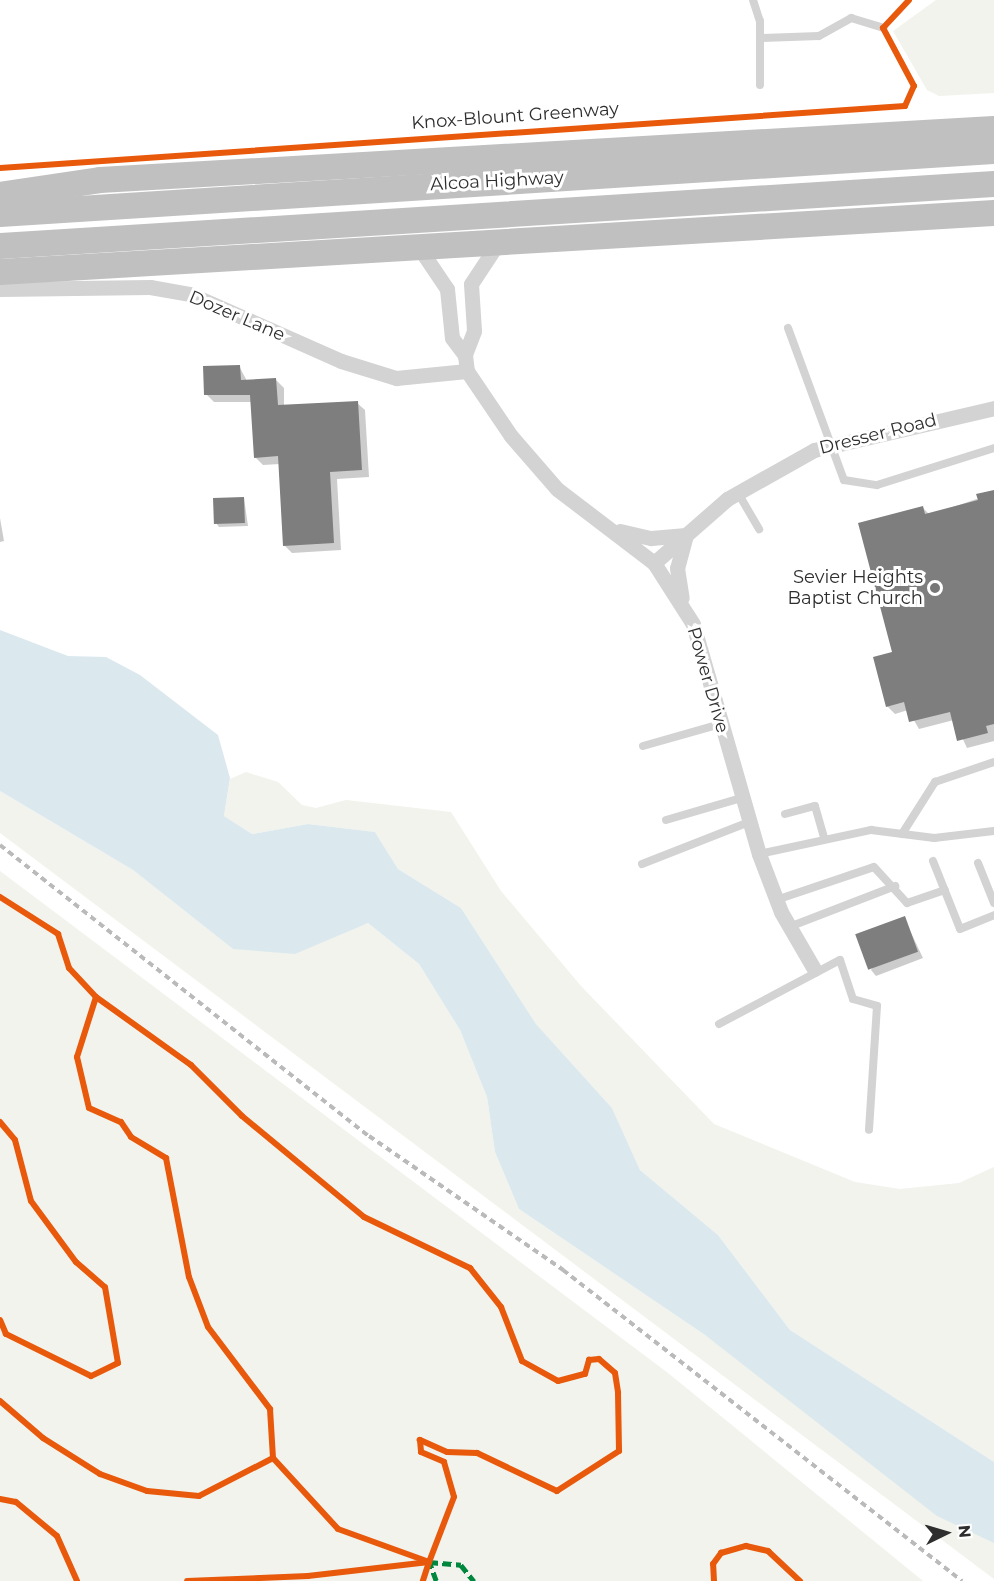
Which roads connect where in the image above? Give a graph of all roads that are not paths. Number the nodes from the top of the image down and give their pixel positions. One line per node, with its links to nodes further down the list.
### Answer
1 (753, 0): 3 (lane)
2 (883, 28): 3 (lane)
3 (760, 38): 4 (lane)
4 (760, 85)
5 (994, 129): 8 (highway)
6 (994, 151): 10 (highway, Alcoa Highway)
7 (994, 184): 12 (highway, Alcoa Highway)
8 (0, 195)
9 (994, 213): 11 (highway)
10 (0, 214)
11 (501, 240): 13 (highway); 17 (street, Power Drive)
12 (0, 246)
13 (418, 246): 14 (highway); 17 (street, Power Drive)
14 (0, 272)
15 (0, 290): 18 (street, Dozer Lane)
16 (788, 328): 20 (lane)
17 (465, 354): 18 (street, Power Drive)
18 (467, 370): 23 (street, Power Drive)
19 (994, 408): 20 (street, Dresser Road)
20 (831, 445): 21 (lane); 22 (street, Dresser Road)
21 (994, 448)
22 (738, 493): 24 (lane); 25 (street, Dresser Road)
23 (613, 528): 25 (street); 26 (street, Power Drive)
24 (759, 529)
25 (686, 535): 26 (street, Dresser Road); 27 (street)
26 (654, 563): 27 (street, Power Drive)
27 (686, 613): 28 (street, Power Drive)
28 (720, 724): 29 (lane); 31 (street, Power Drive)
29 (643, 746)
30 (994, 762): 36 (lane)
31 (741, 798): 33 (lane); 34 (street, Power Drive)
32 (785, 814): 37 (lane)
33 (666, 820)
34 (749, 822): 38 (street, Power Drive); 41 (lane)
35 (994, 831): 36 (lane)
36 (902, 834): 37 (lane)
37 (824, 837): 38 (lane)
38 (759, 854): 44 (street, Power Drive)
39 (933, 861): 43 (lane)
40 (978, 863): 45 (lane)
41 (642, 864)
42 (895, 886): 43 (lane); 44 (lane); 47 (lane)
43 (945, 890): 46 (lane)
44 (777, 900): 47 (street, Power Drive)
45 (994, 903)
46 (994, 915)
47 (789, 927): 48 (street, Power Drive)
48 (813, 969): 49 (lane); 50 (lane)
49 (719, 1024)
50 (869, 1130)

